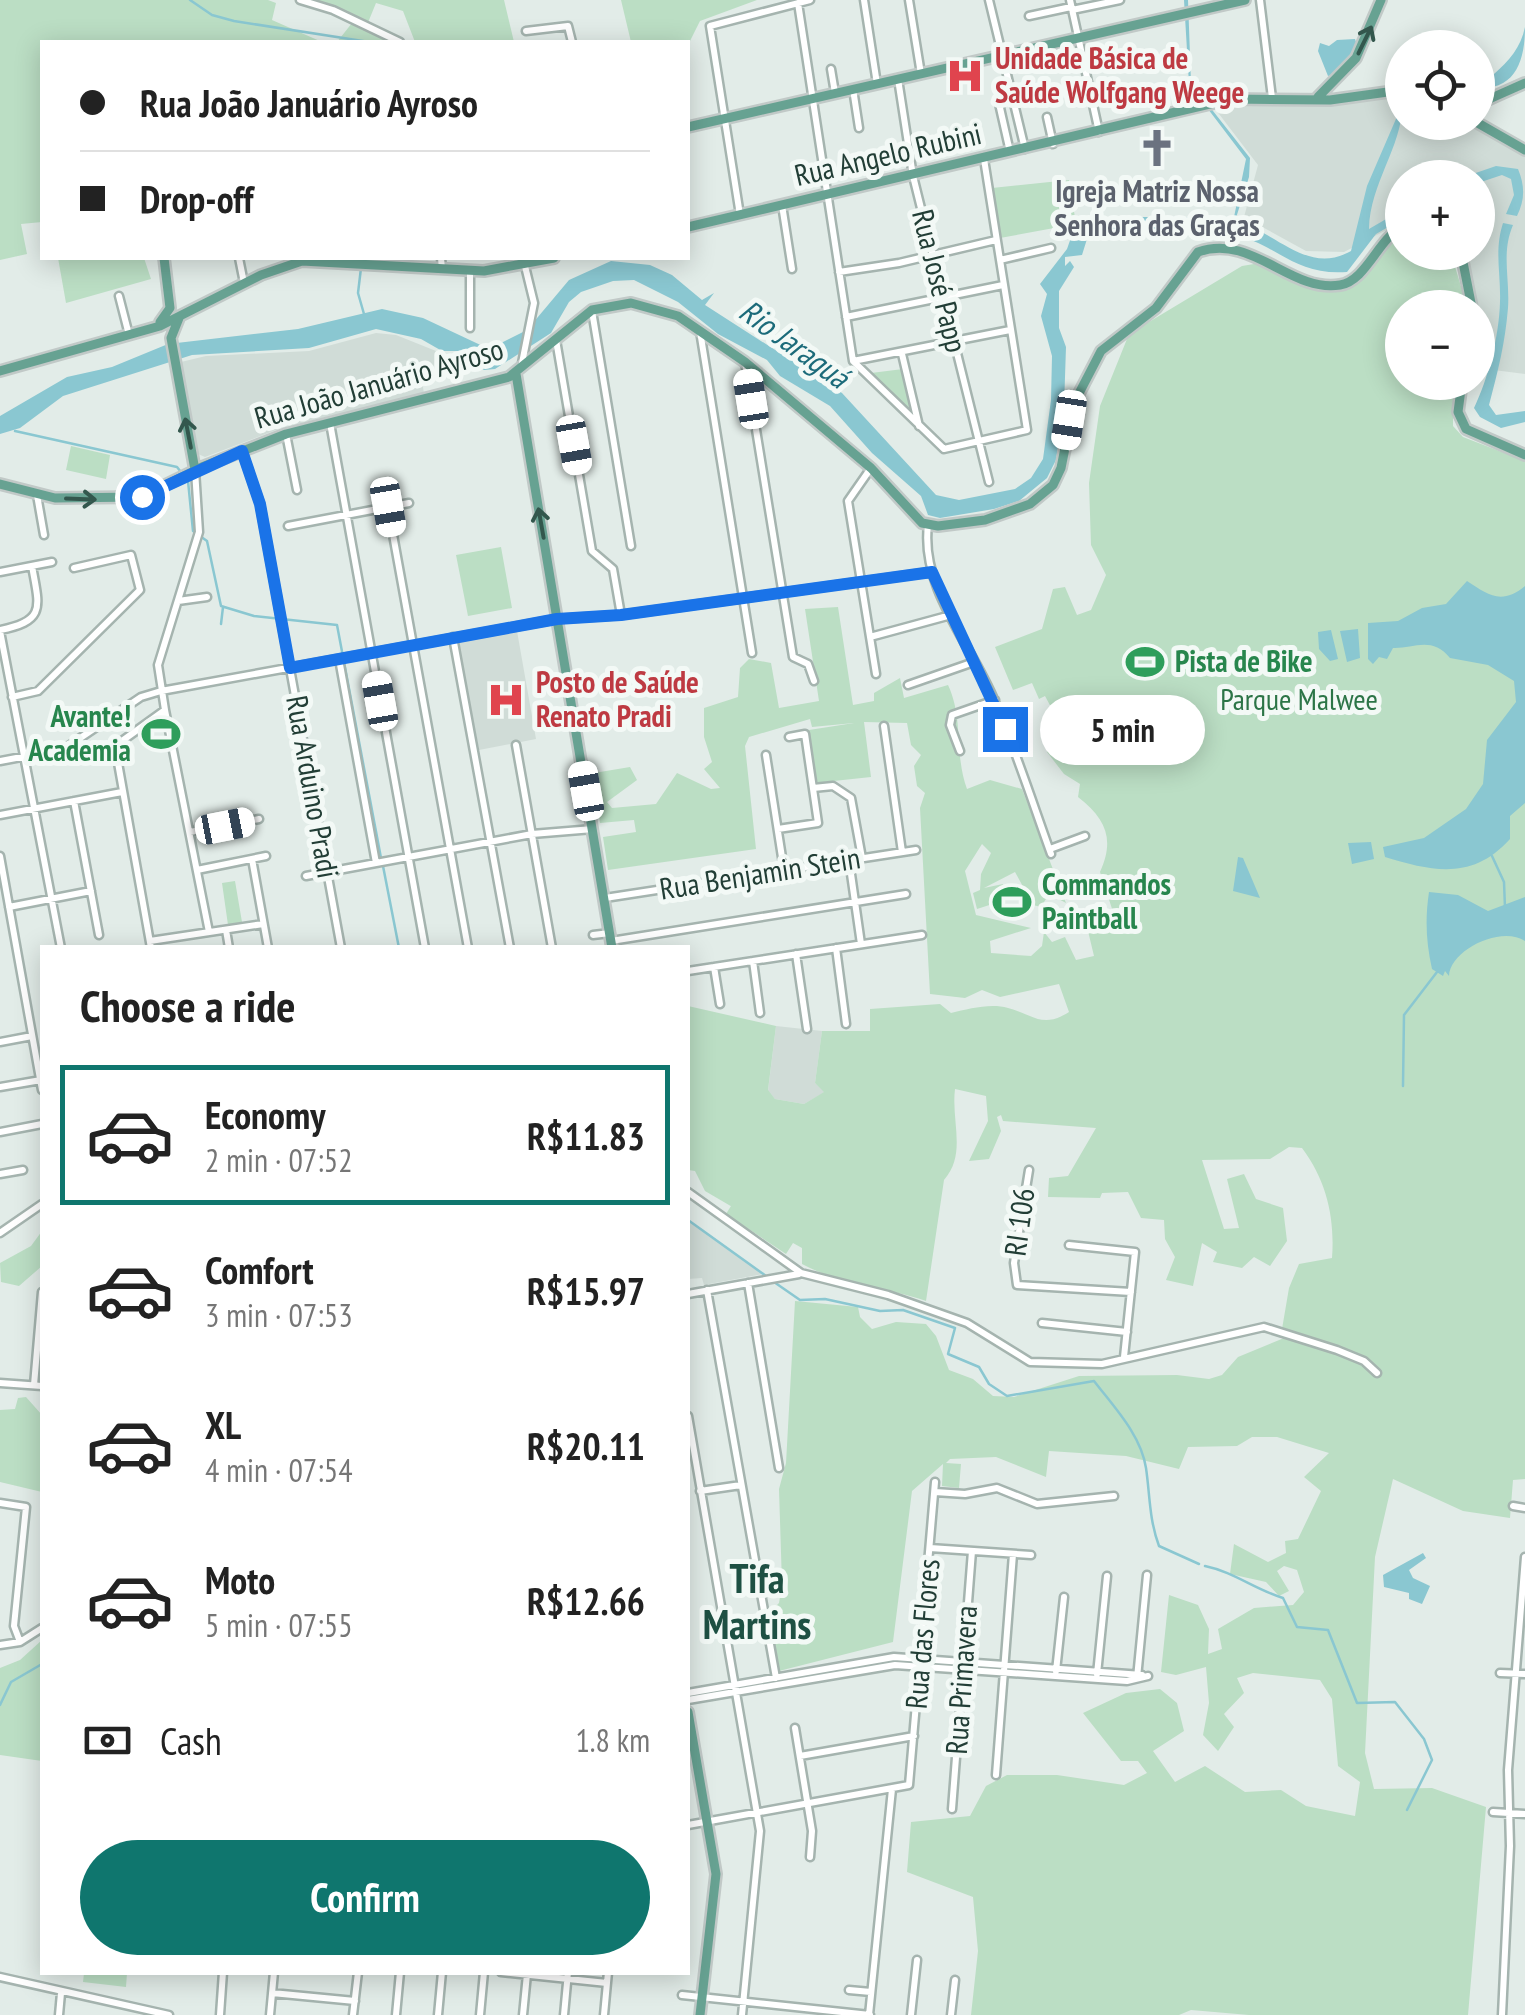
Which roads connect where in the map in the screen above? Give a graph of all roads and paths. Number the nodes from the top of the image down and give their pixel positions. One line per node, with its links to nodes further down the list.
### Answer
1 (300, 0): 14 (street)
2 (864, 0): 22 (street)
3 (909, 0): 18 (street)
4 (990, 0): 16 (street)
5 (1120, 0): 10 (street)
6 (1245, 0): 13 (main road)
7 (1260, 0): 28 (street)
8 (802, 1): 29 (street); 33 (street)
9 (1381, 1): 19 (main road, one-way to 9)
10 (1072, 6): 11 (street); 13 (street)
11 (1028, 16)
12 (526, 31): 15 (street)
13 (1078, 38): 16 (main road); 36 (street)
14 (395, 40)
15 (572, 40)
16 (1002, 55): 18 (main road); 39 (street)
17 (830, 68): 25 (street)
18 (921, 74): 20 (main road)
19 (1344, 74): 27 (main road); 31 (main road)
20 (898, 79): 22 (main road); 43 (street, Rua José Papp)
21 (1525, 83): 26 (main road)
22 (877, 84): 23 (main road)
23 (852, 89): 25 (main road); 35 (street)
24 (1385, 92): 27 (main road, Rua Angelo Rubini)
25 (835, 94): 29 (main road)
26 (1495, 96)
27 (1338, 97): 31 (main road, Rua Angelo Rubini)
28 (1272, 98): 31 (main road, Rua Angelo Rubini); 36 (main road, Rua Angelo Rubini)
29 (812, 99): 33 (main road); 44 (street)
30 (998, 99): 41 (street)
31 (1306, 99)
32 (1047, 117): 38 (street)
33 (724, 119): 34 (main road); 46 (street)
34 (690, 127)
35 (859, 128)
36 (1099, 133): 38 (main road, Rua Angelo Rubini)
37 (1495, 133): 40 (main road)
38 (1053, 144): 39 (main road, Rua Angelo Rubini)
39 (1025, 150): 41 (main road, Rua Angelo Rubini)
40 (1525, 150)
41 (1010, 153): 42 (main road, Rua Angelo Rubini)
42 (984, 159): 43 (main road, Rua Angelo Rubini); 48 (street)
43 (913, 176): 44 (main road, Rua Angelo Rubini); 51 (street, Rua José Papp)
44 (827, 195): 45 (main road, Rua Angelo Rubini); 63 (street)
45 (782, 205): 46 (main road, Rua Angelo Rubini); 61 (street)
46 (740, 215): 47 (main road, Rua Angelo Rubini)
47 (690, 227)
48 (996, 240): 51 (street); 57 (street)
49 (1385, 240): 101 (main road)
50 (1051, 248): 57 (street)
51 (933, 255): 63 (street); 68 (street, Rua José Papp)
52 (164, 260): 69 (main road)
53 (239, 260): 64 (street)
54 (309, 260): 64 (main road)
55 (333, 260): 60 (main road)
56 (545, 260): 59 (main road)
57 (1000, 260): 65 (street)
58 (524, 261): 59 (main road); 62 (main road); 66 (street)
59 (536, 262): 66 (street)
60 (442, 263): 62 (main road)
61 (792, 269)
62 (470, 271): 73 (street)
63 (839, 272): 72 (street)
64 (244, 284): 71 (main road)
65 (1004, 284): 68 (street); 76 (street)
66 (530, 285): 83 (street)
67 (118, 296): 77 (street)
68 (944, 299): 72 (street); 79 (street, Rua José Papp)
69 (170, 308): 71 (main road); 74 (main road)
70 (592, 310): 75 (main road); 78 (main road, Rua João Januário Ayroso); 104 (street)
71 (181, 315): 74 (main road); 93 (main road, one-way to 71)
72 (846, 317): 81 (street)
73 (470, 328)
74 (150, 329): 77 (main road)
75 (700, 330): 82 (main road); 113 (street)
76 (1010, 330): 79 (street); 89 (street)
77 (129, 335): 84 (main road)
78 (556, 340): 83 (main road, Rua João Januário Ayroso); 116 (street)
79 (955, 343): 80 (street); 89 (street, Rua José Papp)
80 (902, 354): 81 (street); 87 (street)
81 (853, 361): 87 (street)
82 (745, 362): 92 (main road); 111 (street)
83 (520, 368): 86 (main road, Rua João Januário Ayroso); 117 (main road, one-way to 83)
84 (0, 370)
85 (1460, 400): 91 (main road)
86 (330, 423): 88 (main road, Rua João Januário Ayroso); 100 (street)
87 (920, 428): 89 (street)
88 (286, 434): 90 (main road, Rua João Januário Ayroso); 96 (street)
89 (978, 442): 94 (street, Rua José Papp)
90 (242, 451): 93 (main road, Rua João Januário Ayroso); 126 (street, Rua Arduino Pradi)
91 (1525, 455)
92 (871, 468): 101 (main road); 110 (street)
93 (188, 474): 97 (main road, Rua João Januário Ayroso, one-way to 93); 114 (street)
94 (989, 482)
95 (0, 484): 97 (main road, Rua João Januário Ayroso)
96 (297, 490)
97 (36, 495): 103 (street)
98 (409, 503): 99 (street)
99 (388, 507): 100 (street); 121 (street)
100 (346, 515): 102 (street); 122 (street)
101 (928, 525): 109 (street)
102 (288, 526)
103 (44, 535)
104 (631, 546)
105 (52, 562): 106 (street)
106 (32, 566): 108 (street); 118 (street)
107 (74, 568): 131 (street)
108 (0, 572)
109 (932, 572): 110 (street); 115 (street)
110 (860, 580): 111 (street); 120 (street)
111 (783, 592): 113 (street); 128 (street)
112 (207, 597): 114 (street)
113 (743, 598): 116 (street); 123 (street)
114 (178, 601): 130 (street)
115 (951, 614): 120 (street); 125 (street)
116 (621, 615): 117 (street)
117 (557, 619): 119 (street); 148 (main road)
118 (0, 630): 131 (street)
119 (454, 638): 121 (street); 152 (street)
120 (870, 638): 127 (street)
121 (414, 645): 122 (street); 153 (street)
122 (372, 653): 124 (street); 158 (street)
123 (752, 653)
124 (343, 658): 126 (street); 162 (street)
125 (974, 662): 129 (street); 132 (street)
126 (290, 668): 130 (street); 165 (street, Rua Arduino Pradi)
127 (876, 674)
128 (814, 681)
129 (908, 684)
130 (162, 691): 133 (street); 139 (street)
131 (12, 696): 139 (street)
132 (995, 700): 137 (street); 151 (street)
133 (165, 710): 142 (street); 149 (street)
134 (884, 726): 155 (street)
135 (789, 737): 141 (street)
136 (516, 745): 150 (street)
137 (960, 751)
138 (766, 754): 147 (street)
139 (24, 757): 140 (street); 144 (street)
140 (0, 761)
141 (813, 788): 147 (street); 159 (street)
142 (122, 792): 143 (street); 180 (street)
143 (74, 801): 144 (street); 167 (street)
144 (34, 808): 145 (street); 169 (street)
145 (0, 814)
146 (259, 819): 149 (street)
147 (778, 829): 164 (street)
148 (593, 830): 150 (street); 170 (main road)
149 (190, 832): 163 (street)
150 (532, 834): 152 (street); 189 (street)
151 (1086, 836)
152 (491, 842): 153 (street); 188 (street)
153 (450, 850): 158 (street); 187 (street)
154 (916, 850): 155 (street, Rua Benjamin Stein)
155 (902, 852): 159 (street, Rua Benjamin Stein)
156 (0, 856): 172 (street)
157 (266, 856): 160 (street)
158 (408, 857): 162 (street); 186 (street)
159 (862, 858): 161 (street, Rua Benjamin Stein)
160 (252, 859): 163 (street); 173 (street)
161 (849, 860): 164 (street, Rua Benjamin Stein); 171 (street)
162 (380, 862): 165 (street)
163 (197, 870): 175 (street)
164 (784, 870): 170 (street, Rua Benjamin Stein)
165 (328, 872): 166 (street); 185 (street, Rua Arduino Pradi)
166 (306, 876)
167 (91, 891): 169 (street); 176 (street)
168 (906, 894): 171 (street)
169 (52, 898): 172 (street); 182 (street)
170 (605, 898): 179 (main road)
171 (855, 902): 179 (street); 181 (street)
172 (10, 907): 199 (street)
173 (264, 924): 174 (street); 184 (street)
174 (226, 930): 175 (street); 183 (street)
175 (209, 932): 180 (street)
176 (99, 935)
177 (593, 935): 179 (street)
178 (922, 935): 181 (street)
179 (611, 940)
180 (151, 944)
181 (861, 944): 190 (street)
182 (60, 945)
183 (229, 945)
184 (268, 945)
185 (341, 945)
186 (424, 945)
187 (467, 945)
188 (509, 945)
189 (551, 945)
190 (836, 948): 191 (street); 197 (street)
191 (796, 954): 192 (street); 198 (street)
192 (753, 961): 193 (street); 196 (street)
193 (714, 967): 194 (street); 195 (street)
194 (690, 972)
195 (720, 1004)
196 (760, 1014)
197 (846, 1024)
198 (808, 1030)
199 (32, 1036): 200 (street); 201 (street)
200 (0, 1042)
201 (40, 1080): 202 (street)
202 (0, 1087)
203 (40, 1124): 204 (street)
204 (0, 1132)
205 (23, 1170): 207 (street)
206 (1029, 1170): 215 (street, RI 106)
207 (0, 1174)
208 (690, 1193): 212 (street)
209 (40, 1205): 210 (street)
210 (0, 1233)
211 (1069, 1245): 215 (street)
212 (801, 1273): 213 (street); 220 (street)
213 (748, 1282): 214 (street); 225 (street)
214 (706, 1290): 216 (street); 226 (street)
215 (1131, 1292): 218 (street)
216 (690, 1294)
217 (1042, 1323): 218 (street)
218 (1127, 1332): 220 (street)
219 (40, 1340): 223 (street)
220 (1124, 1356): 221 (street)
221 (1377, 1374)
222 (0, 1383): 223 (street)
223 (38, 1385)
224 (690, 1431): 227 (street)
225 (779, 1468)
226 (741, 1485): 227 (street); 250 (street)
227 (700, 1492): 251 (street)
228 (1114, 1496): 232 (street, Rua das Flores)
229 (0, 1504): 241 (street)
230 (1514, 1506): 231 (street)
231 (1525, 1508)
232 (930, 1548): 233 (street); 243 (street, Rua das Flores)
233 (972, 1551): 234 (street); 244 (street, Rua Primavera)
234 (1014, 1554): 235 (street); 245 (street)
235 (1032, 1555)
236 (1525, 1557): 248 (street)
237 (1147, 1575): 249 (street)
238 (1107, 1576): 249 (street)
239 (1064, 1597): 246 (street)
240 (40, 1629): 241 (street)
241 (20, 1642): 242 (street)
242 (0, 1646)
243 (921, 1662): 244 (street); 250 (street); 255 (street, Rua das Flores)
244 (964, 1665): 245 (street); 260 (street, Rua Primavera)
245 (1005, 1668): 246 (street); 257 (street)
246 (1056, 1672): 249 (street)
247 (1500, 1672): 248 (street)
248 (1520, 1674): 263 (street)
249 (1097, 1675)
250 (776, 1681): 251 (street)
251 (735, 1688): 252 (street); 262 (street)
252 (690, 1697)
253 (690, 1723): 265 (main road)
254 (795, 1728): 256 (street)
255 (914, 1736): 256 (street); 258 (street, Rua das Flores)
256 (800, 1756): 259 (street)
257 (996, 1775)
258 (892, 1789): 259 (street); 282 (street)
259 (807, 1804): 262 (street); 267 (street)
260 (952, 1809)
261 (1492, 1812): 263 (street)
262 (757, 1813): 265 (street); 289 (street)
263 (1510, 1813): 264 (street); 309 (street)
264 (1525, 1814)
265 (708, 1822): 266 (street); 286 (main road)
266 (690, 1825)
267 (810, 1857)
268 (917, 1960): 307 (street)
269 (223, 1975): 295 (street)
270 (274, 1975): 284 (street)
271 (358, 1975): 287 (street)
272 (400, 1975): 298 (street)
273 (442, 1975): 299 (street)
274 (484, 1975): 300 (street)
275 (527, 1975): 301 (street)
276 (608, 1975): 280 (street)
277 (568, 1976): 280 (street); 302 (street)
278 (0, 1978): 283 (street)
279 (955, 1980): 308 (street)
280 (607, 1983): 303 (street)
281 (850, 1990): 282 (street)
282 (871, 1992): 306 (street)
283 (61, 1993): 288 (street); 292 (street)
284 (272, 1993): 287 (street); 296 (street)
285 (682, 1995): 286 (street)
286 (702, 1997): 289 (street); 304 (main road)
287 (354, 2001): 297 (street)
288 (105, 2002): 291 (street); 293 (street)
289 (744, 2002): 290 (street); 305 (street)
290 (832, 2013): 306 (street)
291 (149, 2014): 294 (street)
292 (59, 2015)
293 (104, 2015)
294 (170, 2015)
295 (220, 2015)
296 (270, 2015)
297 (353, 2015)
298 (396, 2015)
299 (438, 2015)
300 (480, 2015)
301 (522, 2015)
302 (564, 2015)
303 (604, 2015)
304 (700, 2015)
305 (742, 2015)
306 (870, 2015)
307 (911, 2015)
308 (951, 2015)
309 (1504, 2015)

